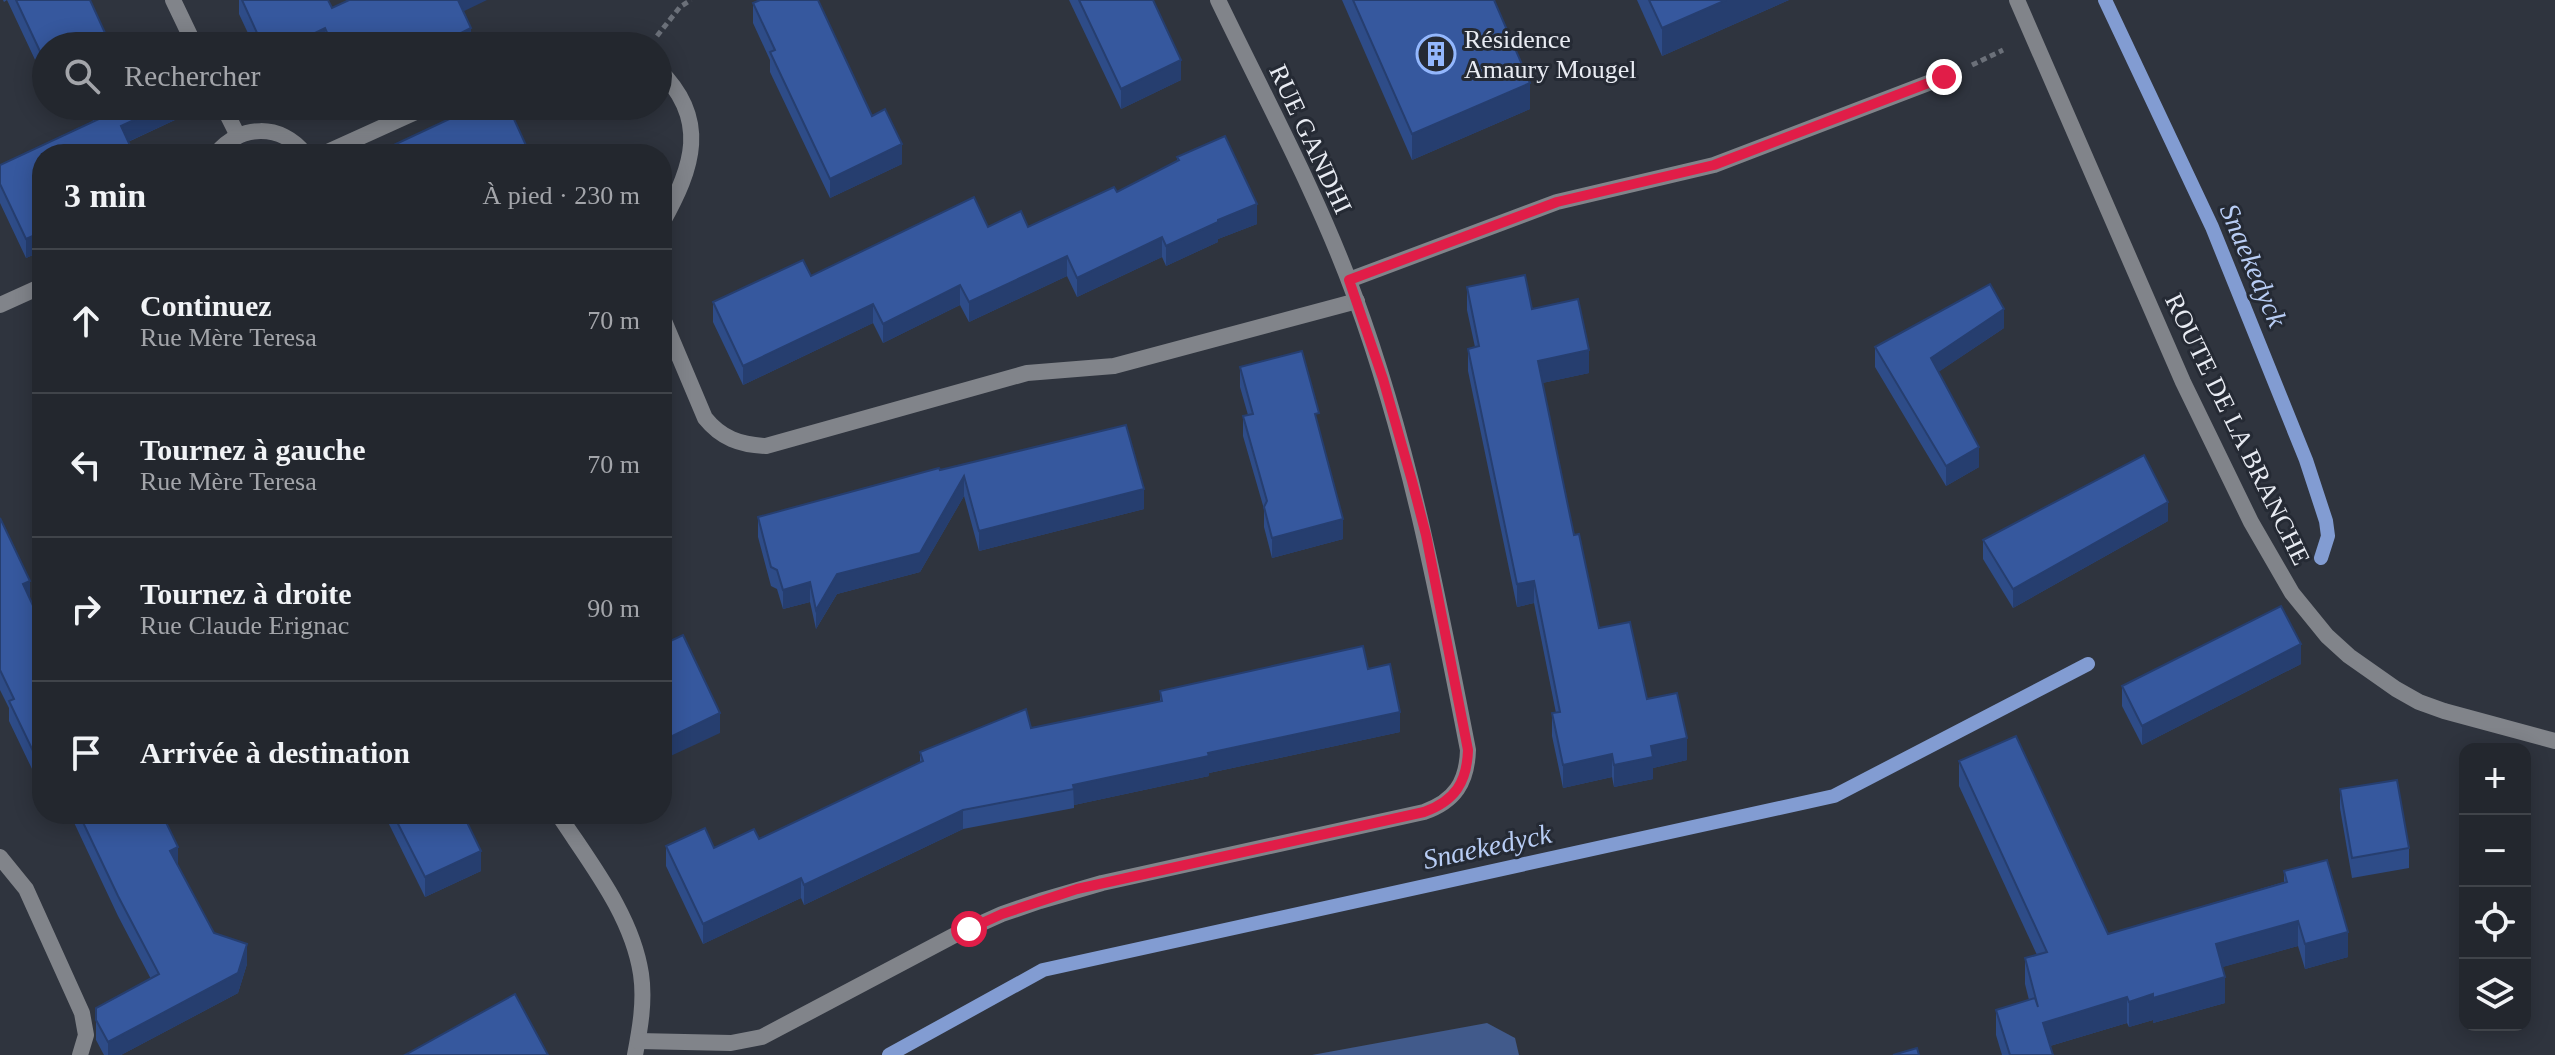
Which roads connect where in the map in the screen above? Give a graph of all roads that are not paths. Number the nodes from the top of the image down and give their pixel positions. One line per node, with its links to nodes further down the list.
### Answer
1 (173, 0): 4 (street)
2 (1218, 0): 14 (street, RUE GANDHI)
3 (2017, 0): 19 (street, ROUTE DE LA BRANCHE)
4 (188, 32)
5 (1944, 77): 14 (street)
6 (672, 86): 13 (street)
7 (230, 120): 9 (street)
8 (398, 120): 12 (street)
9 (238, 136): 10 (street); 11 (street)
10 (225, 144)
11 (295, 144)
12 (345, 144)
13 (672, 204)
14 (1349, 280): 16 (street, RUE GANDHI)
15 (32, 291): 17 (street)
16 (1357, 301): 18 (street); 22 (street, RUE GANDHI)
17 (0, 305)
18 (672, 340)
19 (2555, 741)
20 (564, 824): 22 (street)
21 (0, 857): 23 (street)
22 (637, 1048)
23 (80, 1055)

